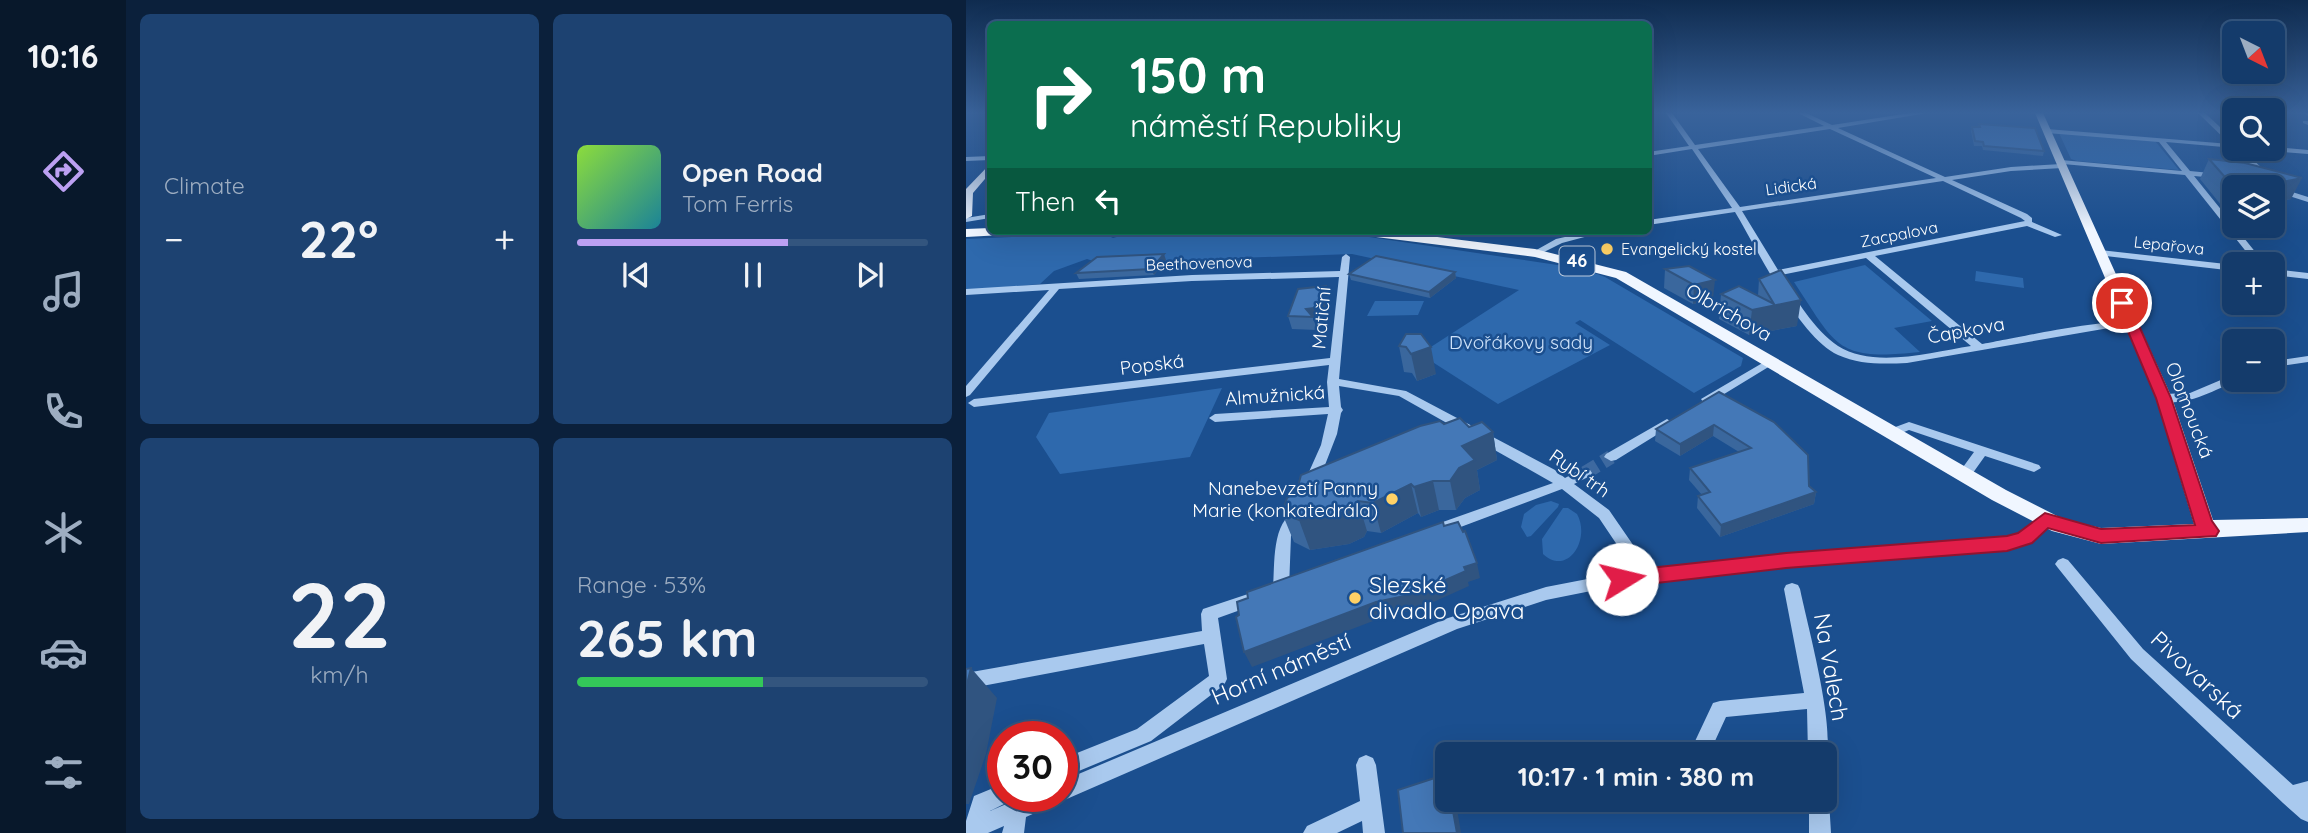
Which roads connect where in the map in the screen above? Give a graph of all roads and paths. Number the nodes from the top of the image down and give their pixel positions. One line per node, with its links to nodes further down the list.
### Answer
1 (1696, 152): 16 (street, Čapkova)
2 (1885, 152): 13 (street)
3 (2056, 152): 8 (main road, Olomoucká)
4 (2170, 152): 10 (street)
5 (987, 158): 6 (street)
6 (966, 159)
7 (2250, 161): 11 (street)
8 (2061, 164): 10 (street, Lidická); 13 (street, Lidická); 27 (main road, Olomoucká)
9 (987, 171): 18 (main road)
10 (2187, 174): 12 (street, Lidická); 26 (street)
11 (2265, 175)
12 (2222, 177)
13 (1943, 178): 16 (street, Lidická); 20 (street)
14 (2285, 191): 15 (street)
15 (2308, 200)
16 (1736, 208): 19 (street, Lidická); 32 (street, Čapkova)
17 (987, 216): 18 (street)
18 (966, 218)
19 (1652, 222)
20 (2028, 223): 25 (street); 29 (street, Zacpalova)
21 (987, 232): 22 (main road)
22 (966, 233)
23 (1390, 235): 28 (main road, Olbrichova / 46)
24 (1585, 235): 28 (street)
25 (2058, 235)
26 (2250, 252)
27 (2100, 253): 31 (street, Lepařova); 38 (main road, Olomoucká)
28 (1535, 254): 42 (main road, Olbrichova / 46)
29 (1868, 255): 32 (street, Zacpalova); 39 (street)
30 (1346, 257): 34 (street, Matiční)
31 (2222, 267)
32 (1776, 273): 39 (street, Čapkova)
33 (2285, 273): 35 (street)
34 (1343, 274): 36 (street, Beethovenova); 41 (street, Matiční)
35 (2308, 276)
36 (1057, 286): 37 (street); 46 (street)
37 (966, 292)
38 (2132, 324): 39 (street, Čapkova); 47 (main road, Olomoucká)
39 (1980, 348)
40 (2308, 359): 43 (street)
41 (1335, 361): 44 (street, Matiční); 48 (street, Popská)
42 (1771, 361): 51 (main road, Olbrichova / 46); 53 (street)
43 (2285, 362)
44 (1333, 382): 49 (street); 57 (street, Rybí trh)
45 (2222, 383): 47 (street)
46 (966, 393)
47 (2164, 398): 62 (main road, Olomoucká)
48 (974, 403)
49 (1337, 410): 50 (street, Almužnická); 59 (street)
50 (1215, 418)
51 (1894, 432): 52 (street); 56 (main road, Olbrichova / 46)
52 (1982, 450): 54 (street); 56 (street)
53 (1611, 457)
54 (2034, 468)
55 (1585, 473): 57 (street)
56 (1965, 474): 60 (main road, Olbrichova / 46)
57 (1566, 483): 63 (street); 65 (street, Rybí trh)
58 (1329, 489): 59 (street)
59 (1304, 499): 67 (street, Horní náměstí)
60 (2045, 520): 62 (main road, 46); 65 (street, Horní náměstí)
61 (2308, 525): 62 (main road)
62 (2209, 531)
63 (1424, 535)
64 (2063, 564): 75 (street, Pivovarská)
65 (1645, 575): 74 (street, Horní náměstí)
66 (1792, 589): 69 (street, Na Valech)
67 (1212, 636): 68 (street); 72 (street, Horní náměstí)
68 (966, 681)
69 (1814, 700): 70 (street); 71 (street, Na Valech)
70 (1705, 742)
71 (1817, 742)
72 (1078, 762)
73 (1366, 765): 77 (street)
74 (1078, 784)
75 (2299, 794): 81 (street, Pivovarská)
76 (987, 801): 82 (street)
77 (1371, 806): 84 (street); 85 (street)
78 (1012, 812): 82 (street)
79 (1017, 812): 83 (street)
80 (1819, 812): 86 (street)
81 (2308, 812)
82 (971, 830)
83 (1013, 833)
84 (1314, 833)
85 (1374, 833)
86 (1820, 833)

